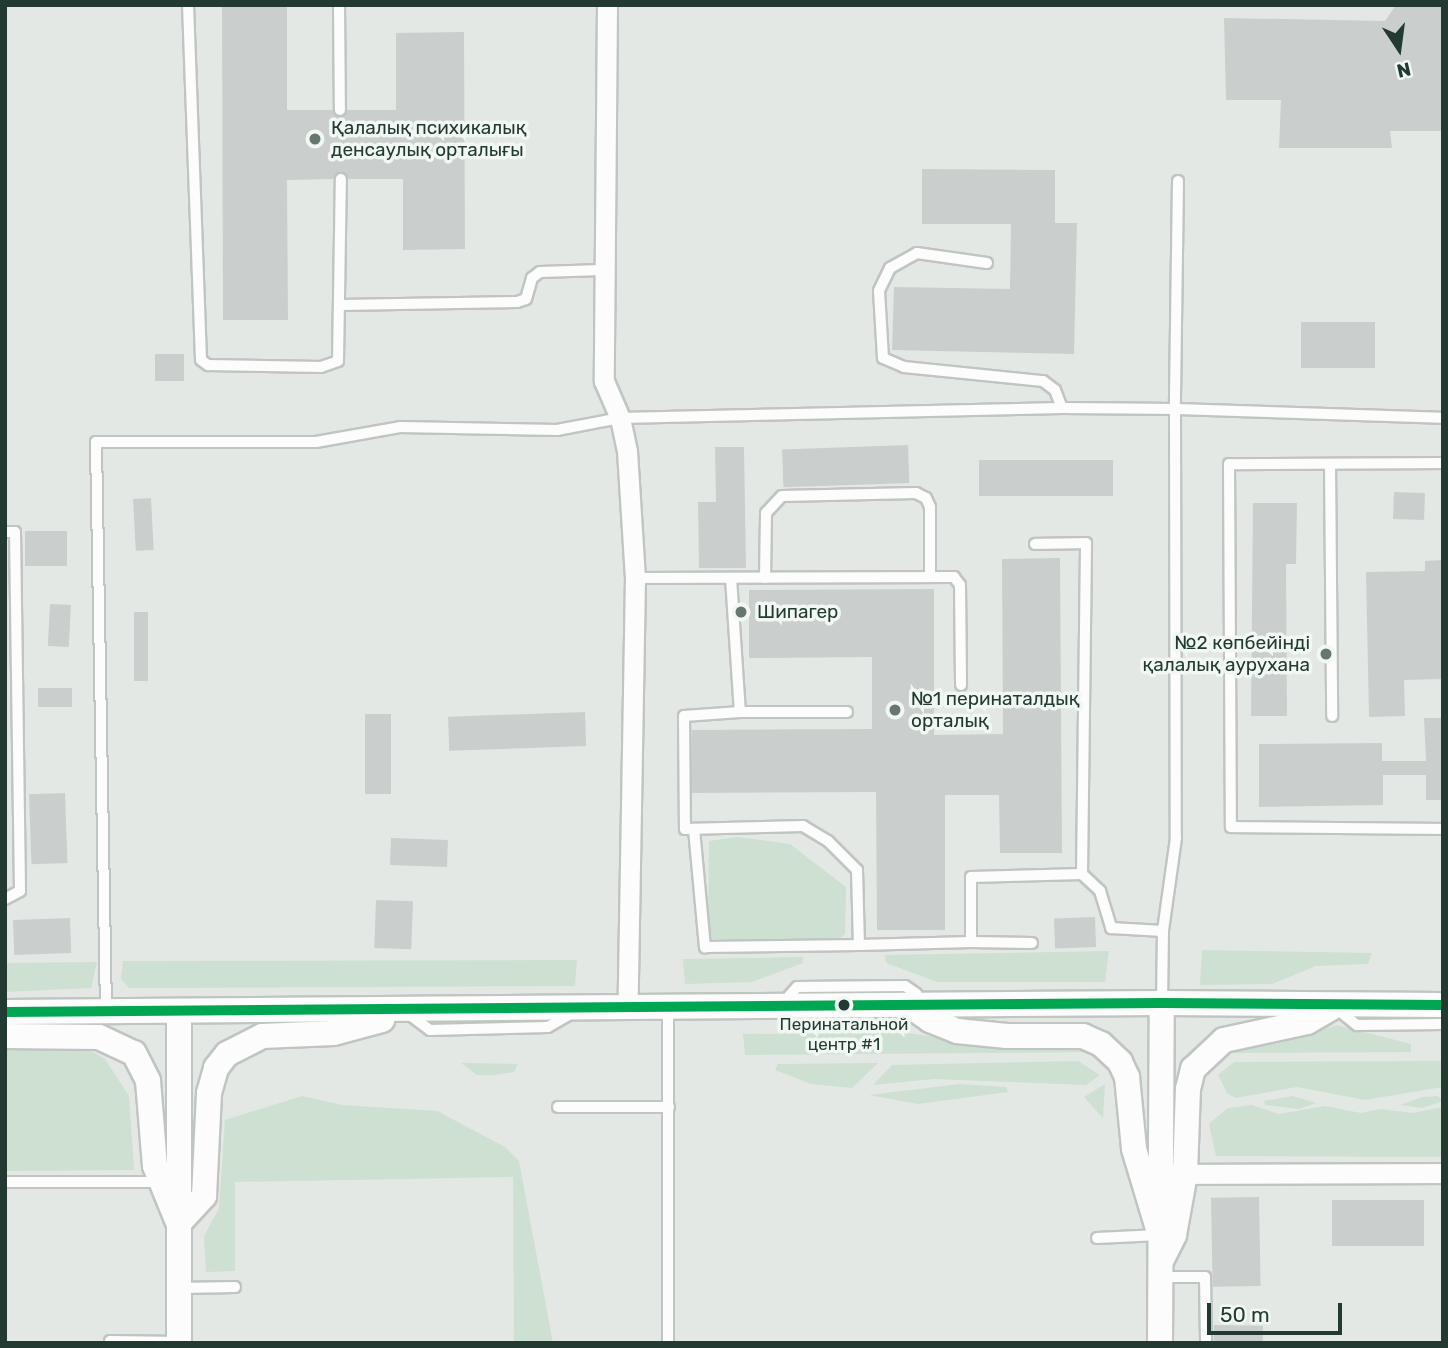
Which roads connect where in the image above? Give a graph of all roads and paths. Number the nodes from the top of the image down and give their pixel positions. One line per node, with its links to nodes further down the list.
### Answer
1 (188, 5): 9 (lane)
2 (339, 5): 4 (lane)
3 (607, 5): 8 (street)
4 (340, 110)
5 (341, 179): 9 (lane)
6 (1178, 181): 11 (lane)
7 (987, 263): 10 (lane)
8 (602, 270): 9 (lane); 12 (street)
9 (341, 305)
10 (1062, 408): 11 (lane); 12 (lane)
11 (1175, 409): 13 (lane); 31 (lane)
12 (620, 418): 19 (street); 43 (lane)
13 (1443, 418)
14 (1443, 463): 15 (lane)
15 (1330, 464): 25 (lane); 28 (lane)
16 (5, 531): 26 (lane)
17 (1035, 544): 29 (lane)
18 (930, 577): 21 (lane); 21 (lane); 22 (lane)
19 (635, 578): 20 (lane); 35 (street)
20 (731, 578): 21 (lane); 23 (lane)
21 (765, 578)
22 (961, 685)
23 (740, 712): 24 (lane); 27 (lane)
24 (847, 712)
25 (1332, 716)
26 (10, 774): 30 (lane)
27 (694, 829): 34 (lane); 34 (lane)
28 (1443, 829)
29 (1082, 874): 31 (lane); 32 (lane)
30 (5, 900)
31 (1163, 931): 37 (lane)
32 (971, 942): 33 (lane); 34 (lane)
33 (1032, 943)
34 (859, 945)
35 (628, 998): 36 (street); 44 (street)
36 (913, 1000): 37 (street); 40 (street); 55 (street)
37 (1162, 1003): 39 (street); 50 (street)
38 (1443, 1005): 39 (street)
39 (1334, 1006): 45 (lane); 51 (street)
40 (668, 1008): 41 (street); 48 (lane)
41 (404, 1011): 44 (street); 54 (street)
42 (5, 1012): 43 (street)
43 (106, 1013): 44 (street)
44 (179, 1013): 54 (street)
45 (1443, 1024)
46 (5, 1037): 53 (street)
47 (558, 1107): 48 (lane)
48 (669, 1107): 62 (lane)
49 (1443, 1173): 51 (street)
50 (1159, 1174): 51 (street); 55 (street)
51 (1185, 1174): 57 (street)
52 (5, 1182): 53 (lane)
53 (160, 1182): 54 (street)
54 (179, 1223): 59 (street)
55 (1160, 1235): 56 (lane); 57 (street)
56 (1097, 1238)
57 (1161, 1269): 63 (street); 64 (lane)
58 (235, 1287): 59 (lane)
59 (179, 1288): 61 (street)
60 (110, 1342): 61 (lane)
61 (179, 1342)
62 (668, 1343)
63 (1160, 1343)
64 (1206, 1343)

